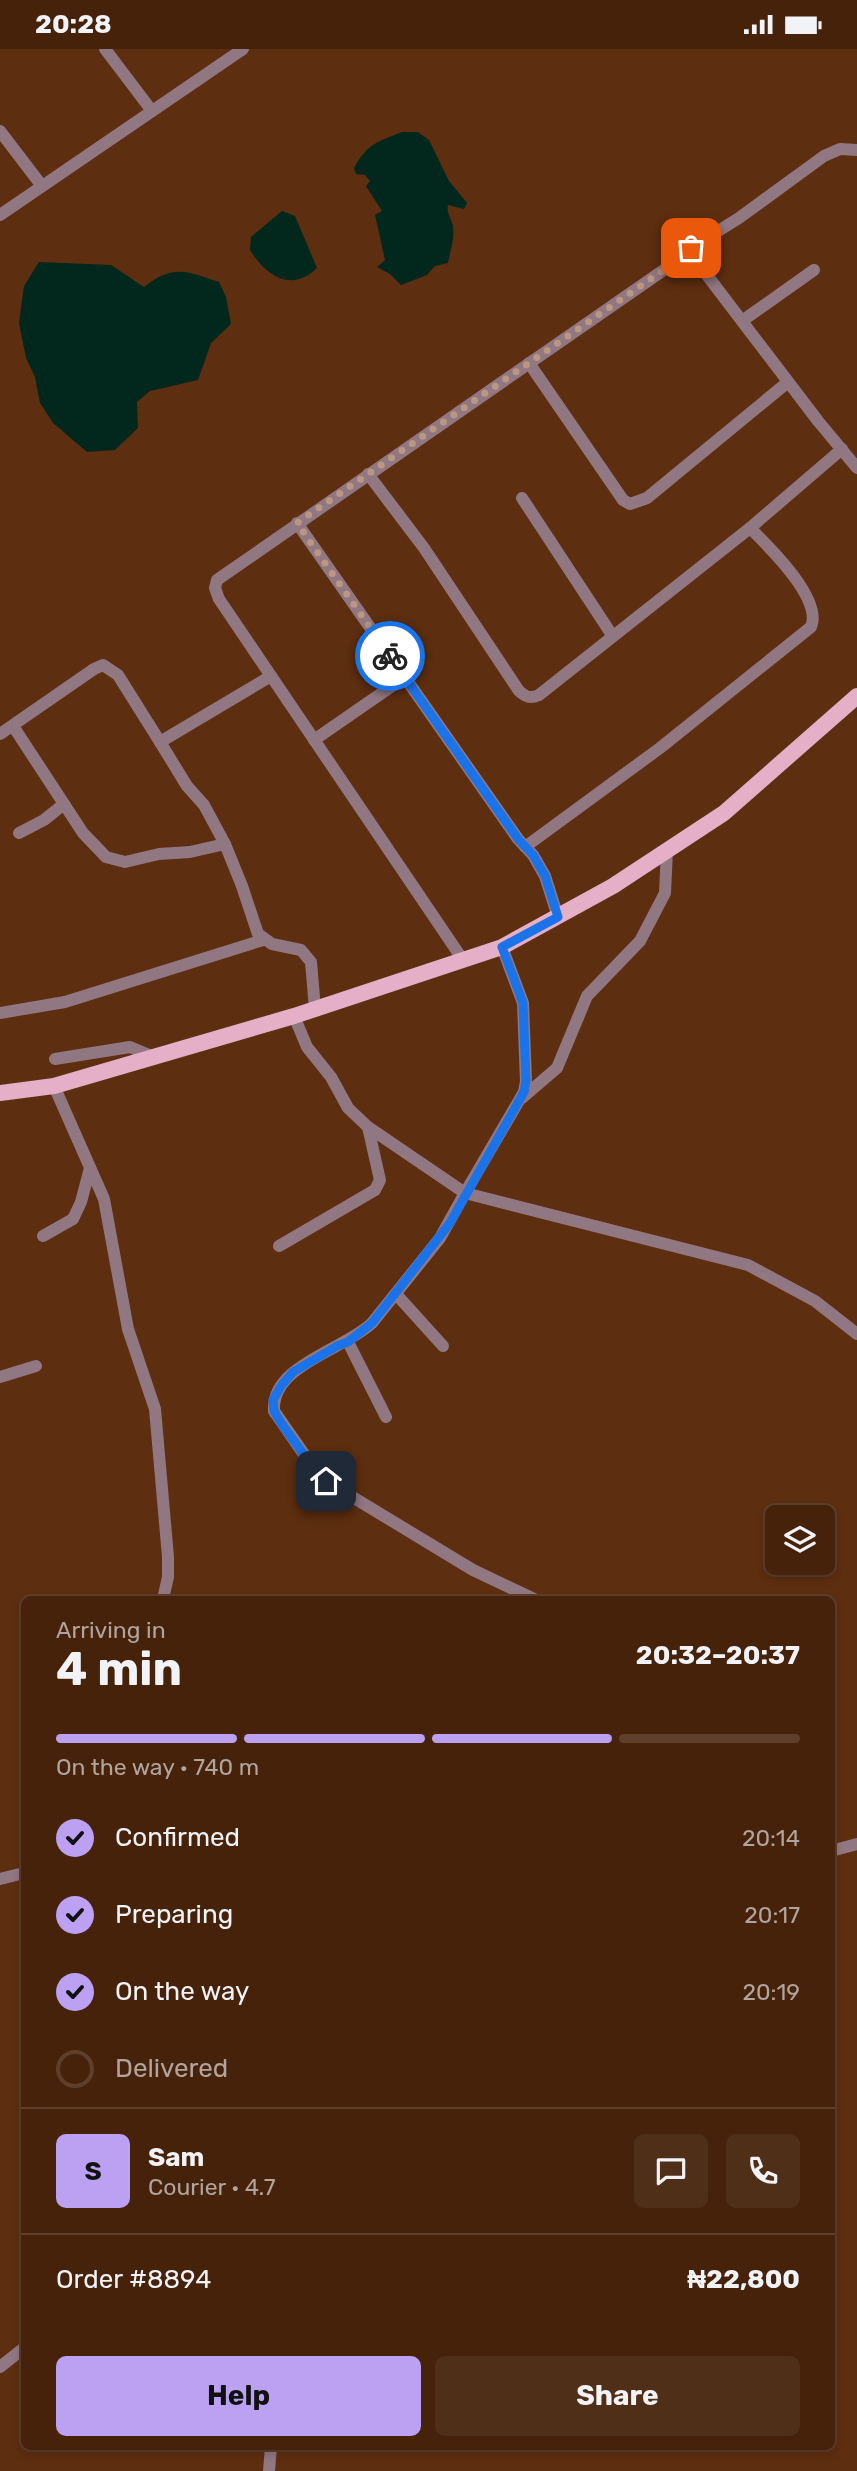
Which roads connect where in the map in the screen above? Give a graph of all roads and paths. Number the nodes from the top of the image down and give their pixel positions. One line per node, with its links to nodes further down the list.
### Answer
1 (105, 49): 3 (street)
2 (242, 49): 3 (street)
3 (152, 111): 6 (street)
4 (0, 131): 6 (street)
5 (857, 150): 8 (street)
6 (42, 186): 7 (street)
7 (0, 215)
8 (681, 258): 10 (street); 11 (street)
9 (814, 269): 10 (street)
10 (742, 321): 12 (street)
11 (529, 363): 12 (street); 15 (street)
12 (788, 382): 13 (street)
13 (842, 449): 14 (street); 18 (street)
14 (857, 468)
15 (368, 474): 17 (street); 19 (street)
16 (522, 498): 19 (street)
17 (297, 523): 20 (street); 21 (street)
18 (750, 527): 19 (street); 30 (street)
19 (612, 635)
20 (271, 676): 25 (street); 26 (street)
21 (405, 677): 25 (street); 30 (street)
22 (857, 696): 31 (main road)
23 (13, 726): 24 (street); 26 (street); 27 (street)
24 (0, 734)
25 (314, 740): 35 (street)
26 (160, 742): 29 (street)
27 (64, 804): 28 (street); 29 (street)
28 (19, 833)
29 (225, 844): 33 (street)
30 (525, 847): 32 (street)
31 (667, 850): 32 (main road); 43 (street)
32 (558, 917): 34 (main road)
33 (263, 940): 36 (street); 37 (street)
34 (502, 947): 35 (main road); 43 (street)
35 (463, 960): 36 (main road)
36 (315, 1009): 38 (main road)
37 (0, 1013)
38 (294, 1016): 39 (main road); 44 (street)
39 (154, 1057): 40 (street); 41 (main road)
40 (55, 1059)
41 (54, 1086): 42 (main road); 45 (street)
42 (0, 1093)
43 (519, 1100): 46 (street)
44 (368, 1127): 46 (street); 48 (street)
45 (90, 1168): 47 (street); 56 (street)
46 (465, 1193): 49 (street); 50 (street)
47 (43, 1236)
48 (279, 1246)
49 (396, 1294): 51 (street); 52 (street)
50 (857, 1334)
51 (348, 1342): 55 (street); 57 (street)
52 (443, 1346)
53 (36, 1366): 54 (street)
54 (0, 1377)
55 (386, 1417)
56 (164, 1596)
57 (528, 1596)
58 (857, 1844): 59 (street)
59 (835, 1850)
60 (21, 1874): 61 (street)
61 (0, 1879)
62 (21, 2350): 63 (street)
63 (0, 2367)
64 (271, 2450): 65 (street)
65 (269, 2471)

